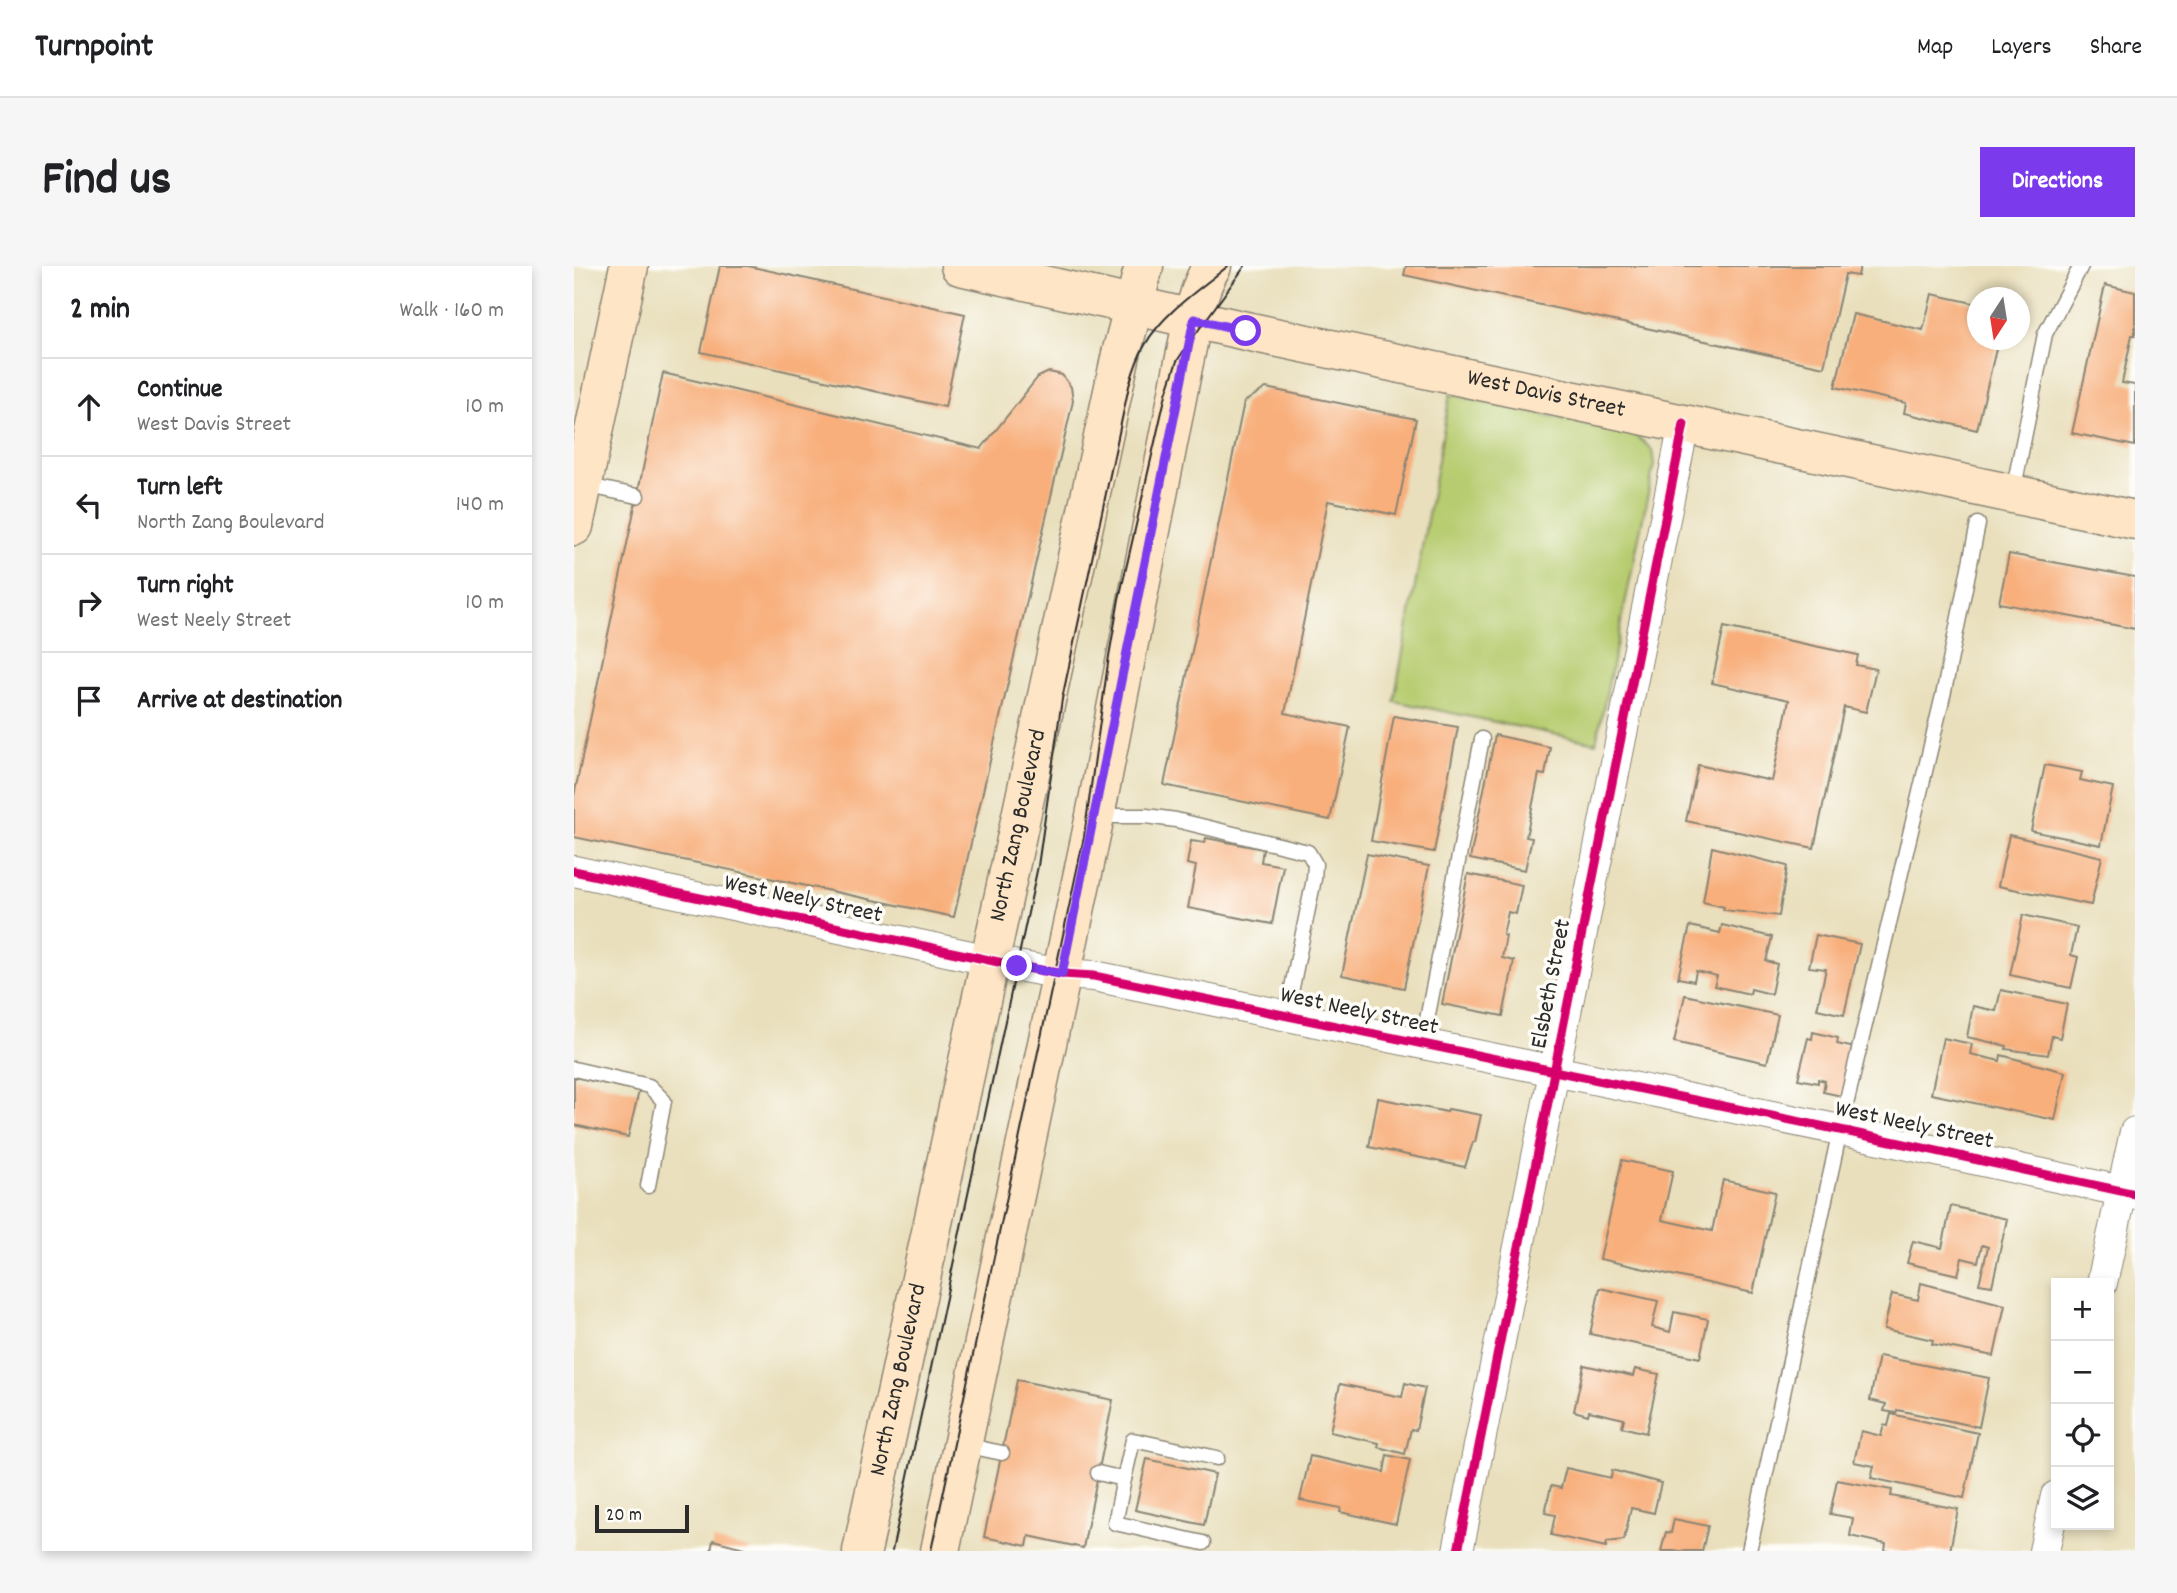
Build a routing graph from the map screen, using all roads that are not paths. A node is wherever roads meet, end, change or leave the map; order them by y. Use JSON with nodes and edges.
{"nodes":[{"id":1,"x":629,"y":266,"type":"edge"},
{"id":2,"x":960,"y":266,"type":"edge"},
{"id":3,"x":1144,"y":266,"type":"edge"},
{"id":4,"x":1212,"y":266,"type":"edge"},
{"id":5,"x":2081,"y":266,"type":"edge"},
{"id":6,"x":1134,"y":305,"type":"junction"},
{"id":7,"x":1194,"y":319,"type":"junction"},
{"id":8,"x":1684,"y":424,"type":"junction"},
{"id":9,"x":583,"y":485,"type":"junction"},
{"id":10,"x":2012,"y":494,"type":"junction"},
{"id":11,"x":637,"y":496,"type":"dead end"},
{"id":12,"x":2135,"y":520,"type":"edge"},
{"id":13,"x":1978,"y":524,"type":"dead end"},
{"id":14,"x":574,"y":526,"type":"edge"},
{"id":15,"x":1482,"y":739,"type":"dead end"},
{"id":16,"x":1095,"y":816,"type":"junction"},
{"id":17,"x":574,"y":872,"type":"edge"},
{"id":18,"x":991,"y":960,"type":"junction"},
{"id":19,"x":1062,"y":974,"type":"junction"},
{"id":20,"x":1286,"y":1017,"type":"junction"},
{"id":21,"x":1422,"y":1045,"type":"junction"},
{"id":22,"x":574,"y":1069,"type":"edge"},
{"id":23,"x":1554,"y":1071,"type":"junction"},
{"id":24,"x":1840,"y":1130,"type":"junction"},
{"id":25,"x":2135,"y":1132,"type":"edge"},
{"id":26,"x":648,"y":1186,"type":"dead end"},
{"id":27,"x":2129,"y":1193,"type":"edge"},
{"id":28,"x":2104,"y":1278,"type":"edge"},
{"id":29,"x":963,"y":1444,"type":"junction"},
{"id":30,"x":1002,"y":1453,"type":"dead end"},
{"id":31,"x":1217,"y":1458,"type":"dead end"},
{"id":32,"x":1098,"y":1473,"type":"dead end"},
{"id":33,"x":1124,"y":1479,"type":"junction"},
{"id":34,"x":2051,"y":1519,"type":"edge"},
{"id":35,"x":1203,"y":1543,"type":"dead end"},
{"id":36,"x":862,"y":1551,"type":"edge"},
{"id":37,"x":940,"y":1551,"type":"edge"},
{"id":38,"x":1458,"y":1551,"type":"edge"},
{"id":39,"x":1749,"y":1551,"type":"edge"},
{"id":40,"x":2044,"y":1551,"type":"edge"}],
"edges":[{"from":1,"to":9,"type":"main road"},
{"from":2,"to":6,"type":"main road","name":"West Davis Street"},
{"from":3,"to":6,"type":"main road","name":"North Zang Boulevard"},
{"from":4,"to":7,"type":"main road"},
{"from":5,"to":10,"type":"lane"},
{"from":6,"to":7,"type":"main road","name":"West Davis Street"},
{"from":6,"to":18,"type":"main road","name":"North Zang Boulevard"},
{"from":7,"to":8,"type":"main road","name":"West Davis Street"},
{"from":7,"to":16,"type":"main road"},
{"from":8,"to":10,"type":"main road","name":"West Davis Street"},
{"from":8,"to":23,"type":"street","name":"Elsbeth Street"},
{"from":9,"to":11,"type":"lane"},
{"from":9,"to":14,"type":"main road"},
{"from":10,"to":12,"type":"main road","name":"West Davis Street"},
{"from":13,"to":24,"type":"lane"},
{"from":15,"to":21,"type":"lane"},
{"from":16,"to":19,"type":"main road"},
{"from":16,"to":20,"type":"lane"},
{"from":17,"to":18,"type":"street","name":"West Neely Street"},
{"from":18,"to":19,"type":"street","name":"West Neely Street"},
{"from":18,"to":36,"type":"main road","name":"North Zang Boulevard"},
{"from":19,"to":20,"type":"street","name":"West Neely Street"},
{"from":19,"to":29,"type":"main road"},
{"from":20,"to":21,"type":"street","name":"West Neely Street"},
{"from":21,"to":23,"type":"street","name":"West Neely Street"},
{"from":22,"to":26,"type":"lane"},
{"from":23,"to":24,"type":"street","name":"West Neely Street"},
{"from":23,"to":38,"type":"street","name":"Elsbeth Street"},
{"from":24,"to":27,"type":"street","name":"West Neely Street"},
{"from":24,"to":39,"type":"lane"},
{"from":25,"to":27,"type":"street"},
{"from":27,"to":28,"type":"street"},
{"from":29,"to":30,"type":"lane"},
{"from":29,"to":37,"type":"main road"},
{"from":31,"to":33,"type":"lane"},
{"from":32,"to":33,"type":"lane"},
{"from":33,"to":35,"type":"lane"},
{"from":34,"to":40,"type":"street"}]}
